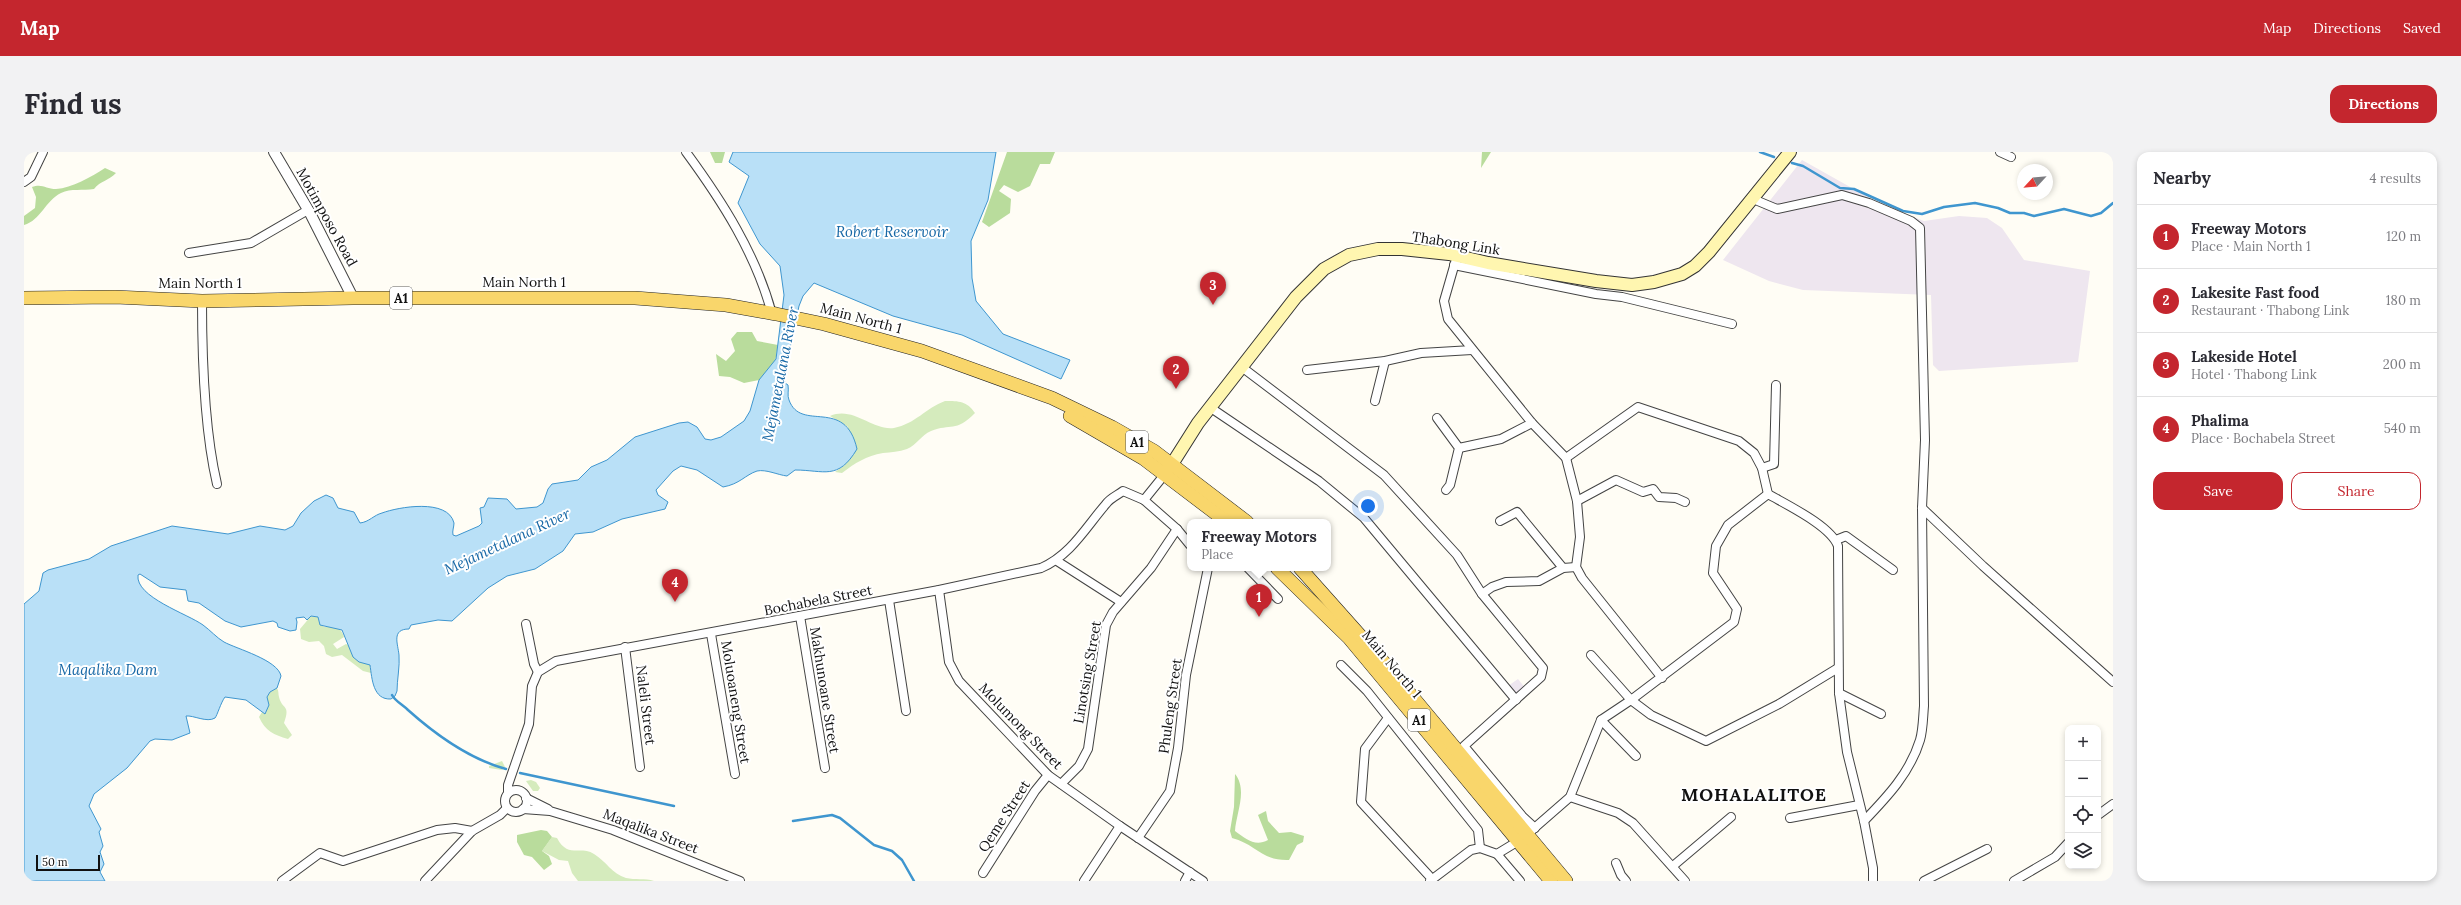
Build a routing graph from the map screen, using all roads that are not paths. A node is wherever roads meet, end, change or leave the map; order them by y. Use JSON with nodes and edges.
{"nodes":[{"id":1,"x":43,"y":152,"type":"edge"},
{"id":2,"x":274,"y":152,"type":"edge"},
{"id":3,"x":686,"y":152,"type":"edge"},
{"id":4,"x":1790,"y":152,"type":"edge"},
{"id":5,"x":2000,"y":152,"type":"edge"},
{"id":6,"x":2011,"y":157,"type":"dead end"},
{"id":7,"x":24,"y":182,"type":"edge"},
{"id":8,"x":1753,"y":199,"type":"junction"},
{"id":9,"x":308,"y":210,"type":"junction"},
{"id":10,"x":189,"y":253,"type":"dead end"},
{"id":11,"x":1455,"y":260,"type":"junction"},
{"id":12,"x":24,"y":298,"type":"edge"},
{"id":13,"x":353,"y":298,"type":"junction"},
{"id":14,"x":202,"y":300,"type":"junction"},
{"id":15,"x":774,"y":314,"type":"junction"},
{"id":16,"x":1732,"y":324,"type":"dead end"},
{"id":17,"x":1472,"y":350,"type":"junction"},
{"id":18,"x":1385,"y":361,"type":"junction"},
{"id":19,"x":1242,"y":368,"type":"junction"},
{"id":20,"x":1307,"y":370,"type":"dead end"},
{"id":21,"x":1776,"y":385,"type":"dead end"},
{"id":22,"x":1375,"y":401,"type":"dead end"},
{"id":23,"x":1211,"y":408,"type":"junction"},
{"id":24,"x":1437,"y":418,"type":"dead end"},
{"id":25,"x":1532,"y":423,"type":"junction"},
{"id":26,"x":1459,"y":448,"type":"junction"},
{"id":27,"x":1566,"y":458,"type":"junction"},
{"id":28,"x":1762,"y":468,"type":"junction"},
{"id":29,"x":1168,"y":470,"type":"junction"},
{"id":30,"x":217,"y":484,"type":"dead end"},
{"id":31,"x":1446,"y":490,"type":"dead end"},
{"id":32,"x":1768,"y":494,"type":"junction"},
{"id":33,"x":1144,"y":500,"type":"junction"},
{"id":34,"x":1577,"y":501,"type":"junction"},
{"id":35,"x":1685,"y":502,"type":"dead end"},
{"id":36,"x":1922,"y":508,"type":"junction"},
{"id":37,"x":1224,"y":519,"type":"edge"},
{"id":38,"x":1242,"y":519,"type":"edge"},
{"id":39,"x":1500,"y":521,"type":"dead end"},
{"id":40,"x":1177,"y":529,"type":"junction"},
{"id":41,"x":1187,"y":534,"type":"edge"},
{"id":42,"x":1836,"y":540,"type":"junction"},
{"id":43,"x":1187,"y":541,"type":"edge"},
{"id":44,"x":1057,"y":561,"type":"junction"},
{"id":45,"x":1576,"y":567,"type":"junction"},
{"id":46,"x":1563,"y":568,"type":"junction"},
{"id":47,"x":1893,"y":570,"type":"dead end"},
{"id":48,"x":1207,"y":571,"type":"edge"},
{"id":49,"x":1251,"y":571,"type":"edge"},
{"id":50,"x":1280,"y":571,"type":"edge"},
{"id":51,"x":1303,"y":571,"type":"edge"},
{"id":52,"x":939,"y":590,"type":"junction"},
{"id":53,"x":1482,"y":594,"type":"junction"},
{"id":54,"x":1278,"y":598,"type":"dead end"},
{"id":55,"x":889,"y":600,"type":"junction"},
{"id":56,"x":1121,"y":602,"type":"junction"},
{"id":57,"x":800,"y":616,"type":"junction"},
{"id":58,"x":526,"y":624,"type":"dead end"},
{"id":59,"x":711,"y":634,"type":"junction"},
{"id":60,"x":625,"y":647,"type":"junction"},
{"id":61,"x":1591,"y":655,"type":"dead end"},
{"id":62,"x":1341,"y":665,"type":"dead end"},
{"id":63,"x":1838,"y":668,"type":"junction"},
{"id":64,"x":538,"y":672,"type":"junction"},
{"id":65,"x":1662,"y":678,"type":"junction"},
{"id":66,"x":2113,"y":682,"type":"edge"},
{"id":67,"x":1839,"y":693,"type":"junction"},
{"id":68,"x":1516,"y":700,"type":"junction"},
{"id":69,"x":1630,"y":700,"type":"junction"},
{"id":70,"x":906,"y":711,"type":"dead end"},
{"id":71,"x":1881,"y":714,"type":"dead end"},
{"id":72,"x":1388,"y":718,"type":"junction"},
{"id":73,"x":1601,"y":720,"type":"junction"},
{"id":74,"x":1636,"y":756,"type":"dead end"},
{"id":75,"x":640,"y":766,"type":"dead end"},
{"id":76,"x":825,"y":768,"type":"dead end"},
{"id":77,"x":513,"y":773,"type":"junction"},
{"id":78,"x":735,"y":774,"type":"dead end"},
{"id":79,"x":1048,"y":775,"type":"junction"},
{"id":80,"x":1061,"y":784,"type":"junction"},
{"id":81,"x":520,"y":790,"type":"junction"},
{"id":82,"x":508,"y":793,"type":"junction"},
{"id":83,"x":1570,"y":797,"type":"junction"},
{"id":84,"x":526,"y":798,"type":"junction"},
{"id":85,"x":2113,"y":804,"type":"edge"},
{"id":86,"x":1859,"y":805,"type":"junction"},
{"id":87,"x":507,"y":808,"type":"junction"},
{"id":88,"x":523,"y":809,"type":"junction"},
{"id":89,"x":550,"y":811,"type":"junction"},
{"id":90,"x":2101,"y":813,"type":"edge"},
{"id":91,"x":1731,"y":817,"type":"dead end"},
{"id":92,"x":1790,"y":818,"type":"dead end"},
{"id":93,"x":1864,"y":821,"type":"junction"},
{"id":94,"x":1120,"y":826,"type":"junction"},
{"id":95,"x":472,"y":830,"type":"junction"},
{"id":96,"x":1527,"y":834,"type":"junction"},
{"id":97,"x":1138,"y":838,"type":"junction"},
{"id":98,"x":2065,"y":846,"type":"edge"},
{"id":99,"x":1480,"y":848,"type":"junction"},
{"id":100,"x":1987,"y":849,"type":"dead end"},
{"id":101,"x":1497,"y":854,"type":"junction"},
{"id":102,"x":1616,"y":863,"type":"dead end"},
{"id":103,"x":1673,"y":866,"type":"junction"},
{"id":104,"x":1190,"y":872,"type":"junction"},
{"id":105,"x":983,"y":873,"type":"dead end"},
{"id":106,"x":1431,"y":880,"type":"edge"},
{"id":107,"x":282,"y":881,"type":"edge"},
{"id":108,"x":425,"y":881,"type":"edge"},
{"id":109,"x":740,"y":881,"type":"edge"},
{"id":110,"x":1084,"y":881,"type":"edge"},
{"id":111,"x":1185,"y":881,"type":"edge"},
{"id":112,"x":1203,"y":881,"type":"edge"},
{"id":113,"x":1520,"y":881,"type":"edge"},
{"id":114,"x":1551,"y":881,"type":"edge"},
{"id":115,"x":1566,"y":881,"type":"edge"},
{"id":116,"x":1626,"y":881,"type":"edge"},
{"id":117,"x":1685,"y":881,"type":"edge"},
{"id":118,"x":1873,"y":881,"type":"edge"},
{"id":119,"x":1924,"y":881,"type":"edge"},
{"id":120,"x":2014,"y":881,"type":"edge"}],
"edges":[{"from":1,"to":7,"type":"street"},
{"from":2,"to":9,"type":"street","name":"Motimposo Road"},
{"from":3,"to":15,"type":"street"},
{"from":4,"to":8,"type":"main road","name":"Thabong Link"},
{"from":5,"to":6,"type":"street"},
{"from":8,"to":11,"type":"main road","name":"Thabong Link"},
{"from":8,"to":36,"type":"street"},
{"from":9,"to":10,"type":"street"},
{"from":9,"to":13,"type":"street","name":"Motimposo Road"},
{"from":11,"to":16,"type":"street"},
{"from":11,"to":17,"type":"street"},
{"from":11,"to":19,"type":"main road","name":"Thabong Link"},
{"from":12,"to":14,"type":"main road","name":"Main North 1","number":"A1"},
{"from":13,"to":14,"type":"main road","name":"Main North 1","number":"A1"},
{"from":13,"to":15,"type":"main road","name":"Main North 1","number":"A1"},
{"from":14,"to":30,"type":"street"},
{"from":15,"to":29,"type":"main road","name":"Main North 1","number":"A1"},
{"from":17,"to":18,"type":"street"},
{"from":17,"to":25,"type":"street"},
{"from":18,"to":20,"type":"street"},
{"from":18,"to":22,"type":"street"},
{"from":19,"to":23,"type":"main road","name":"Thabong Link"},
{"from":19,"to":53,"type":"street"},
{"from":21,"to":28,"type":"street"},
{"from":23,"to":29,"type":"main road","name":"Thabong Link"},
{"from":23,"to":68,"type":"street"},
{"from":24,"to":26,"type":"street"},
{"from":25,"to":26,"type":"street"},
{"from":25,"to":27,"type":"street"},
{"from":26,"to":31,"type":"street"},
{"from":27,"to":28,"type":"street"},
{"from":27,"to":34,"type":"street"},
{"from":28,"to":32,"type":"street"},
{"from":29,"to":33,"type":"street"},
{"from":29,"to":37,"type":"main road","name":"Main North 1","number":"A1"},
{"from":29,"to":38,"type":"main road","name":"Main North 1","number":"A1"},
{"from":32,"to":42,"type":"street"},
{"from":32,"to":65,"type":"street"},
{"from":33,"to":40,"type":"street"},
{"from":33,"to":44,"type":"street","name":"Bochabela Street"},
{"from":34,"to":35,"type":"street"},
{"from":34,"to":45,"type":"street"},
{"from":36,"to":66,"type":"street"},
{"from":36,"to":93,"type":"street"},
{"from":39,"to":46,"type":"street"},
{"from":40,"to":41,"type":"street"},
{"from":40,"to":43,"type":"street"},
{"from":40,"to":56,"type":"street","name":"Linotsing Street"},
{"from":42,"to":47,"type":"street"},
{"from":42,"to":63,"type":"street"},
{"from":44,"to":52,"type":"street","name":"Bochabela Street"},
{"from":44,"to":56,"type":"street"},
{"from":45,"to":46,"type":"street"},
{"from":45,"to":65,"type":"street"},
{"from":46,"to":53,"type":"street"},
{"from":48,"to":97,"type":"street","name":"Phuleng Street"},
{"from":49,"to":54,"type":"street"},
{"from":50,"to":96,"type":"main road","name":"Main North 1","number":"A1"},
{"from":51,"to":96,"type":"main road","name":"Main North 1","number":"A1"},
{"from":52,"to":55,"type":"street","name":"Bochabela Street"},
{"from":52,"to":79,"type":"street","name":"Molumong Street"},
{"from":53,"to":68,"type":"street"},
{"from":55,"to":57,"type":"street","name":"Bochabela Street"},
{"from":55,"to":70,"type":"street"},
{"from":56,"to":80,"type":"street","name":"Linotsing Street"},
{"from":57,"to":59,"type":"street","name":"Bochabela Street"},
{"from":57,"to":76,"type":"street","name":"Makhunoane Street"},
{"from":58,"to":64,"type":"street"},
{"from":59,"to":60,"type":"street","name":"Bochabela Street"},
{"from":59,"to":78,"type":"street","name":"Moluoaneng Street"},
{"from":60,"to":64,"type":"street","name":"Bochabela Street"},
{"from":60,"to":75,"type":"street","name":"Naleli Street"},
{"from":61,"to":69,"type":"street"},
{"from":62,"to":72,"type":"street"},
{"from":63,"to":67,"type":"street"},
{"from":63,"to":69,"type":"street"},
{"from":64,"to":77,"type":"street"},
{"from":65,"to":69,"type":"street"},
{"from":67,"to":71,"type":"street"},
{"from":67,"to":86,"type":"street"},
{"from":68,"to":96,"type":"street"},
{"from":69,"to":73,"type":"street"},
{"from":72,"to":99,"type":"street"},
{"from":72,"to":106,"type":"street"},
{"from":73,"to":74,"type":"street"},
{"from":73,"to":83,"type":"street"},
{"from":77,"to":81,"type":"street"},
{"from":77,"to":82,"type":"street"},
{"from":79,"to":80,"type":"street","name":"Molumong Street"},
{"from":79,"to":105,"type":"street","name":"Qeme Street"},
{"from":80,"to":94,"type":"street","name":"Molumong Street"},
{"from":81,"to":82,"type":"street"},
{"from":81,"to":84,"type":"street"},
{"from":82,"to":87,"type":"street"},
{"from":83,"to":96,"type":"street"},
{"from":83,"to":103,"type":"street"},
{"from":84,"to":88,"type":"street"},
{"from":84,"to":89,"type":"street","name":"Maqalika Street"},
{"from":85,"to":90,"type":"street"},
{"from":86,"to":92,"type":"street"},
{"from":86,"to":93,"type":"street"},
{"from":87,"to":88,"type":"street"},
{"from":87,"to":95,"type":"street"},
{"from":88,"to":89,"type":"street","name":"Maqalika Street"},
{"from":89,"to":109,"type":"street","name":"Maqalika Street"},
{"from":91,"to":103,"type":"street"},
{"from":93,"to":118,"type":"street"},
{"from":94,"to":97,"type":"street","name":"Molumong Street"},
{"from":94,"to":110,"type":"street"},
{"from":95,"to":107,"type":"street"},
{"from":95,"to":108,"type":"street"},
{"from":96,"to":101,"type":"street"},
{"from":96,"to":114,"type":"main road","name":"Main North 1","number":"A1"},
{"from":96,"to":115,"type":"main road","name":"Main North 1","number":"A1"},
{"from":97,"to":104,"type":"street","name":"Molumong Street"},
{"from":98,"to":120,"type":"street"},
{"from":99,"to":101,"type":"street"},
{"from":99,"to":106,"type":"street"},
{"from":100,"to":119,"type":"street"},
{"from":101,"to":113,"type":"street"},
{"from":102,"to":116,"type":"street"},
{"from":103,"to":117,"type":"street"},
{"from":104,"to":111,"type":"street"},
{"from":104,"to":112,"type":"street","name":"Molumong Street"}]}
